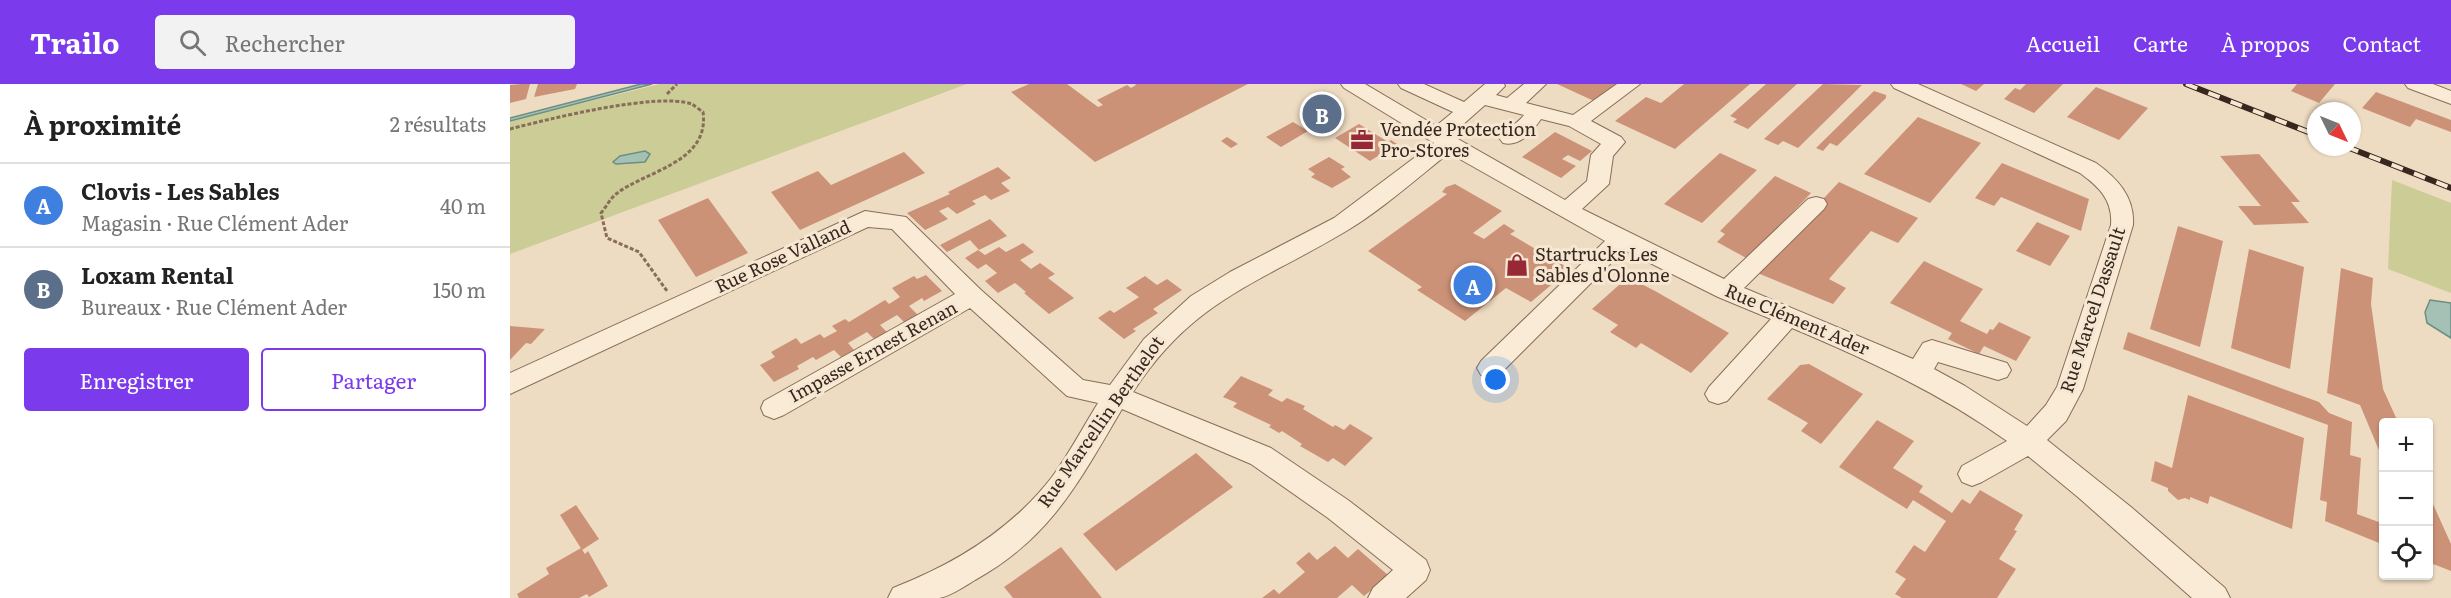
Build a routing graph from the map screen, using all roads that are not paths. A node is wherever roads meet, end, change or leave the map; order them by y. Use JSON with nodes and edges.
{"nodes":[{"id":1,"x":1351,"y":84,"type":"edge"},
{"id":2,"x":1408,"y":84,"type":"edge"},
{"id":3,"x":1536,"y":84,"type":"edge"},
{"id":4,"x":1630,"y":84,"type":"edge"},
{"id":5,"x":1901,"y":84,"type":"edge"},
{"id":6,"x":2415,"y":84,"type":"edge"},
{"id":7,"x":1482,"y":98,"type":"edge"},
{"id":8,"x":2451,"y":98,"type":"edge"},
{"id":9,"x":1511,"y":105,"type":"junction"},
{"id":10,"x":1537,"y":111,"type":"junction"},
{"id":11,"x":1576,"y":122,"type":"junction"},
{"id":12,"x":1510,"y":138,"type":"dead end"},
{"id":13,"x":1442,"y":140,"type":"junction"},
{"id":14,"x":1816,"y":204,"type":"dead end"},
{"id":15,"x":1567,"y":210,"type":"junction"},
{"id":16,"x":1621,"y":239,"type":"junction"},
{"id":17,"x":1727,"y":291,"type":"junction"},
{"id":18,"x":972,"y":296,"type":"junction"},
{"id":19,"x":1787,"y":318,"type":"junction"},
{"id":20,"x":1490,"y":368,"type":"dead end"},
{"id":21,"x":1998,"y":370,"type":"dead end"},
{"id":22,"x":1918,"y":372,"type":"junction"},
{"id":23,"x":510,"y":384,"type":"edge"},
{"id":24,"x":1719,"y":394,"type":"dead end"},
{"id":25,"x":1116,"y":396,"type":"junction"},
{"id":26,"x":774,"y":408,"type":"dead end"},
{"id":27,"x":2029,"y":442,"type":"junction"},
{"id":28,"x":1971,"y":474,"type":"dead end"},
{"id":29,"x":904,"y":598,"type":"edge"},
{"id":30,"x":1384,"y":598,"type":"edge"},
{"id":31,"x":2214,"y":598,"type":"edge"}],
"edges":[{"from":1,"to":13,"type":"street","name":"Rue Clément Ader"},
{"from":2,"to":7,"type":"street"},
{"from":3,"to":9,"type":"street"},
{"from":4,"to":11,"type":"street"},
{"from":5,"to":27,"type":"street","name":"Rue Marcel Dassault"},
{"from":6,"to":8,"type":"street"},
{"from":7,"to":9,"type":"street"},
{"from":7,"to":13,"type":"street","name":"Rue Marcellin Berthelot"},
{"from":9,"to":10,"type":"street"},
{"from":10,"to":11,"type":"street"},
{"from":10,"to":12,"type":"street"},
{"from":11,"to":15,"type":"street"},
{"from":13,"to":15,"type":"street","name":"Rue Clément Ader"},
{"from":13,"to":25,"type":"street","name":"Rue Marcellin Berthelot"},
{"from":14,"to":17,"type":"street"},
{"from":15,"to":16,"type":"street","name":"Rue Clément Ader"},
{"from":16,"to":17,"type":"street","name":"Rue Clément Ader"},
{"from":16,"to":20,"type":"street"},
{"from":17,"to":19,"type":"street","name":"Rue Clément Ader"},
{"from":18,"to":23,"type":"street","name":"Rue Rose Valland"},
{"from":18,"to":25,"type":"street","name":"Rue Rose Valland"},
{"from":18,"to":26,"type":"street","name":"Impasse Ernest Renan"},
{"from":19,"to":22,"type":"street","name":"Rue Clément Ader"},
{"from":19,"to":24,"type":"street"},
{"from":21,"to":22,"type":"street"},
{"from":22,"to":27,"type":"street","name":"Rue Clément Ader"},
{"from":25,"to":29,"type":"street","name":"Rue Marcellin Berthelot"},
{"from":25,"to":30,"type":"street","name":"Rue Rose Valland"},
{"from":27,"to":28,"type":"street","name":"Rue Marcel Dassault"},
{"from":27,"to":31,"type":"street","name":"Rue Clément Ader"}]}
